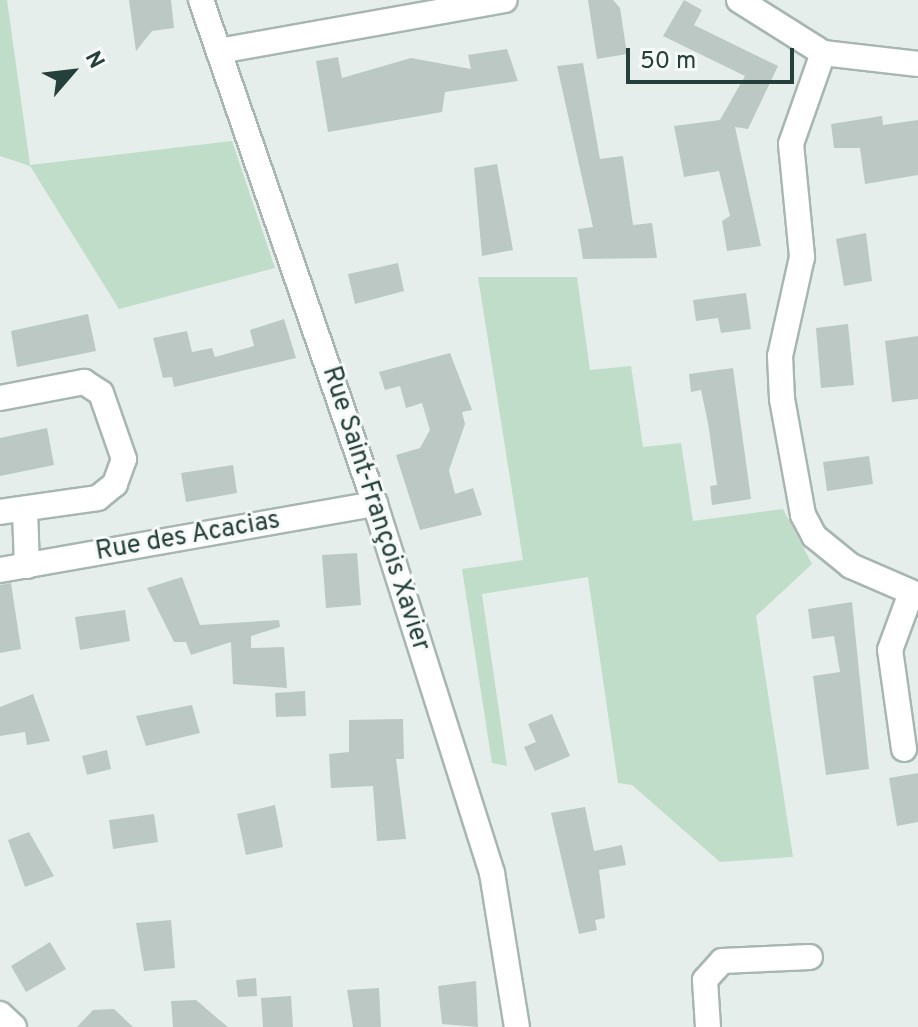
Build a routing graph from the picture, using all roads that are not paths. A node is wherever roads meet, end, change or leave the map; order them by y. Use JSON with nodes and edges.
{"nodes":[{"id":1,"x":201,"y":0,"type":"edge"},
{"id":2,"x":504,"y":0,"type":"edge"},
{"id":3,"x":739,"y":0,"type":"edge"},
{"id":4,"x":219,"y":51,"type":"junction"},
{"id":5,"x":823,"y":53,"type":"junction"},
{"id":6,"x":918,"y":64,"type":"edge"},
{"id":7,"x":1,"y":394,"type":"edge"},
{"id":8,"x":375,"y":504,"type":"junction"},
{"id":9,"x":25,"y":510,"type":"junction"},
{"id":10,"x":0,"y":512,"type":"edge"},
{"id":11,"x":27,"y":566,"type":"junction"},
{"id":12,"x":0,"y":570,"type":"edge"},
{"id":13,"x":914,"y":594,"type":"edge"},
{"id":14,"x":904,"y":749,"type":"dead end"},
{"id":15,"x":810,"y":957,"type":"dead end"},
{"id":16,"x":0,"y":1014,"type":"edge"},
{"id":17,"x":14,"y":1027,"type":"edge"},
{"id":18,"x":517,"y":1027,"type":"edge"},
{"id":19,"x":708,"y":1027,"type":"edge"}],
"edges":[{"from":1,"to":4,"type":"street","name":"Rue Saint-François Xavier"},
{"from":2,"to":4,"type":"street"},
{"from":3,"to":5,"type":"street"},
{"from":4,"to":8,"type":"street","name":"Rue Saint-François Xavier"},
{"from":5,"to":6,"type":"street"},
{"from":5,"to":13,"type":"street"},
{"from":7,"to":9,"type":"street"},
{"from":8,"to":11,"type":"street","name":"Rue des Acacias"},
{"from":8,"to":18,"type":"street","name":"Rue Saint-François Xavier"},
{"from":9,"to":10,"type":"street"},
{"from":9,"to":11,"type":"street"},
{"from":11,"to":12,"type":"street","name":"Rue des Acacias"},
{"from":13,"to":14,"type":"street"},
{"from":15,"to":19,"type":"street"},
{"from":16,"to":17,"type":"street"}]}
